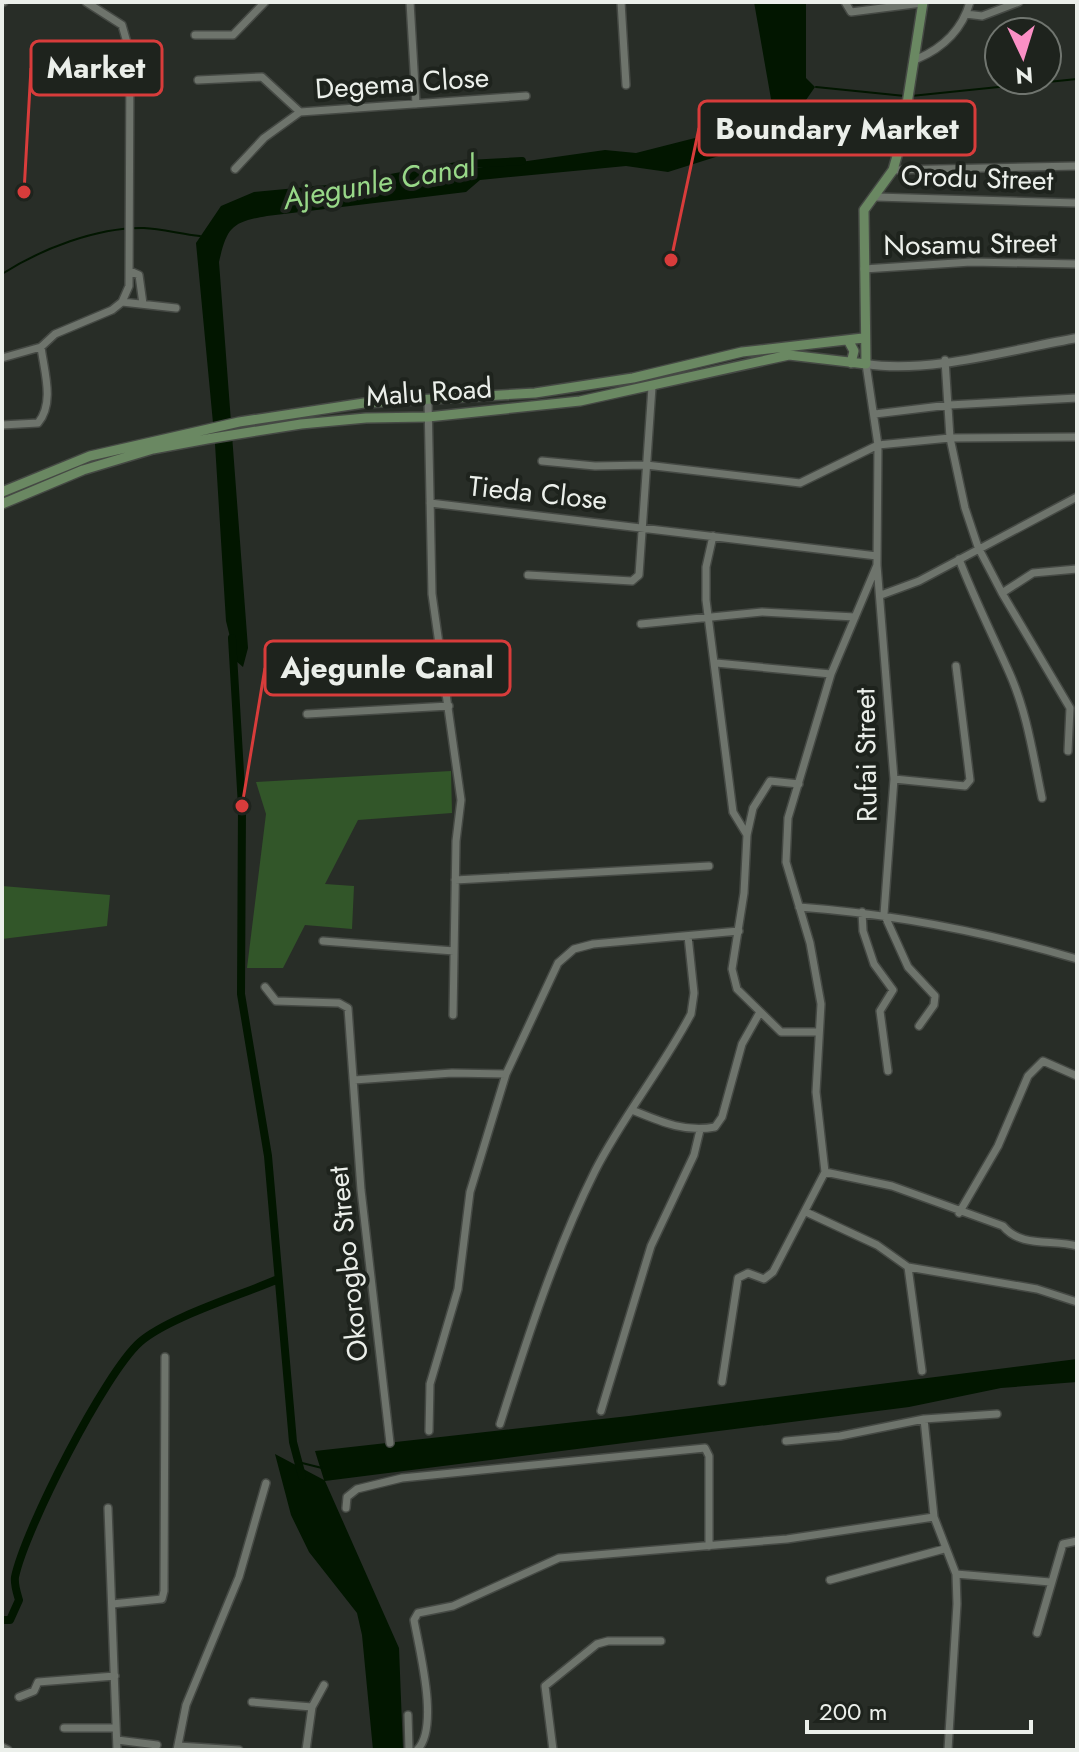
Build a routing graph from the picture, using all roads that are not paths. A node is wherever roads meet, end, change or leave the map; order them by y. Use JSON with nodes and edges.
{"nodes":[{"id":1,"x":86,"y":2,"type":"edge"},
{"id":2,"x":265,"y":2,"type":"edge"},
{"id":3,"x":410,"y":2,"type":"edge"},
{"id":4,"x":621,"y":2,"type":"edge"},
{"id":5,"x":845,"y":2,"type":"edge"},
{"id":6,"x":970,"y":2,"type":"edge"},
{"id":7,"x":1019,"y":2,"type":"edge"},
{"id":8,"x":922,"y":3,"type":"edge"},
{"id":9,"x":898,"y":4,"type":"edge"},
{"id":10,"x":966,"y":14,"type":"junction"},
{"id":11,"x":195,"y":35,"type":"dead end"},
{"id":12,"x":917,"y":59,"type":"junction"},
{"id":13,"x":198,"y":80,"type":"dead end"},
{"id":14,"x":626,"y":85,"type":"dead end"},
{"id":15,"x":526,"y":96,"type":"dead end"},
{"id":16,"x":416,"y":104,"type":"junction"},
{"id":17,"x":300,"y":112,"type":"junction"},
{"id":18,"x":1077,"y":166,"type":"edge"},
{"id":19,"x":235,"y":169,"type":"dead end"},
{"id":20,"x":893,"y":170,"type":"junction"},
{"id":21,"x":876,"y":197,"type":"junction"},
{"id":22,"x":1077,"y":203,"type":"edge"},
{"id":23,"x":1077,"y":264,"type":"edge"},
{"id":24,"x":864,"y":269,"type":"junction"},
{"id":25,"x":130,"y":271,"type":"junction"},
{"id":26,"x":122,"y":302,"type":"junction"},
{"id":27,"x":143,"y":304,"type":"junction"},
{"id":28,"x":176,"y":308,"type":"dead end"},
{"id":29,"x":863,"y":338,"type":"junction"},
{"id":30,"x":1077,"y":338,"type":"edge"},
{"id":31,"x":848,"y":340,"type":"junction"},
{"id":32,"x":41,"y":347,"type":"junction"},
{"id":33,"x":2,"y":358,"type":"edge"},
{"id":34,"x":945,"y":360,"type":"junction"},
{"id":35,"x":851,"y":363,"type":"junction"},
{"id":36,"x":870,"y":365,"type":"junction"},
{"id":37,"x":633,"y":378,"type":"junction"},
{"id":38,"x":652,"y":387,"type":"junction"},
{"id":39,"x":634,"y":391,"type":"junction"},
{"id":40,"x":1077,"y":398,"type":"edge"},
{"id":41,"x":428,"y":400,"type":"junction"},
{"id":42,"x":949,"y":405,"type":"junction"},
{"id":43,"x":875,"y":414,"type":"junction"},
{"id":44,"x":428,"y":417,"type":"junction"},
{"id":45,"x":2,"y":425,"type":"edge"},
{"id":46,"x":206,"y":434,"type":"junction"},
{"id":47,"x":1077,"y":437,"type":"edge"},
{"id":48,"x":950,"y":438,"type":"junction"},
{"id":49,"x":878,"y":445,"type":"junction"},
{"id":50,"x":542,"y":461,"type":"dead end"},
{"id":51,"x":646,"y":465,"type":"junction"},
{"id":52,"x":2,"y":492,"type":"edge"},
{"id":53,"x":1077,"y":497,"type":"edge"},
{"id":54,"x":430,"y":503,"type":"junction"},
{"id":55,"x":2,"y":504,"type":"edge"},
{"id":56,"x":641,"y":526,"type":"junction"},
{"id":57,"x":713,"y":536,"type":"junction"},
{"id":58,"x":978,"y":547,"type":"junction"},
{"id":59,"x":877,"y":556,"type":"junction"},
{"id":60,"x":959,"y":559,"type":"junction"},
{"id":61,"x":877,"y":565,"type":"junction"},
{"id":62,"x":1077,"y":569,"type":"edge"},
{"id":63,"x":528,"y":575,"type":"dead end"},
{"id":64,"x":1002,"y":593,"type":"junction"},
{"id":65,"x":881,"y":595,"type":"junction"},
{"id":66,"x":711,"y":617,"type":"junction"},
{"id":67,"x":855,"y":617,"type":"junction"},
{"id":68,"x":641,"y":624,"type":"dead end"},
{"id":69,"x":716,"y":663,"type":"junction"},
{"id":70,"x":956,"y":666,"type":"dead end"},
{"id":71,"x":831,"y":674,"type":"junction"},
{"id":72,"x":449,"y":706,"type":"junction"},
{"id":73,"x":307,"y":714,"type":"dead end"},
{"id":74,"x":1068,"y":751,"type":"dead end"},
{"id":75,"x":894,"y":779,"type":"junction"},
{"id":76,"x":799,"y":784,"type":"junction"},
{"id":77,"x":1042,"y":798,"type":"dead end"},
{"id":78,"x":747,"y":835,"type":"junction"},
{"id":79,"x":709,"y":866,"type":"dead end"},
{"id":80,"x":455,"y":880,"type":"junction"},
{"id":81,"x":799,"y":907,"type":"junction"},
{"id":82,"x":862,"y":912,"type":"junction"},
{"id":83,"x":884,"y":914,"type":"junction"},
{"id":84,"x":739,"y":931,"type":"junction"},
{"id":85,"x":688,"y":936,"type":"junction"},
{"id":86,"x":323,"y":941,"type":"dead end"},
{"id":87,"x":454,"y":951,"type":"junction"},
{"id":88,"x":1077,"y":959,"type":"edge"},
{"id":89,"x":265,"y":987,"type":"dead end"},
{"id":90,"x":760,"y":1012,"type":"junction"},
{"id":91,"x":453,"y":1015,"type":"dead end"},
{"id":92,"x":919,"y":1026,"type":"dead end"},
{"id":93,"x":819,"y":1032,"type":"junction"},
{"id":94,"x":888,"y":1071,"type":"dead end"},
{"id":95,"x":506,"y":1074,"type":"junction"},
{"id":96,"x":1077,"y":1076,"type":"edge"},
{"id":97,"x":354,"y":1080,"type":"junction"},
{"id":98,"x":632,"y":1110,"type":"junction"},
{"id":99,"x":700,"y":1130,"type":"junction"},
{"id":100,"x":825,"y":1172,"type":"junction"},
{"id":101,"x":806,"y":1212,"type":"junction"},
{"id":102,"x":959,"y":1213,"type":"junction"},
{"id":103,"x":1077,"y":1246,"type":"edge"},
{"id":104,"x":908,"y":1267,"type":"junction"},
{"id":105,"x":1077,"y":1302,"type":"edge"},
{"id":106,"x":165,"y":1357,"type":"dead end"},
{"id":107,"x":922,"y":1371,"type":"dead end"},
{"id":108,"x":722,"y":1382,"type":"dead end"},
{"id":109,"x":601,"y":1411,"type":"dead end"},
{"id":110,"x":997,"y":1414,"type":"dead end"},
{"id":111,"x":924,"y":1419,"type":"junction"},
{"id":112,"x":500,"y":1424,"type":"dead end"},
{"id":113,"x":429,"y":1431,"type":"dead end"},
{"id":114,"x":786,"y":1441,"type":"dead end"},
{"id":115,"x":390,"y":1443,"type":"dead end"},
{"id":116,"x":266,"y":1483,"type":"dead end"},
{"id":117,"x":108,"y":1508,"type":"dead end"},
{"id":118,"x":346,"y":1508,"type":"dead end"},
{"id":119,"x":934,"y":1517,"type":"junction"},
{"id":120,"x":1077,"y":1541,"type":"edge"},
{"id":121,"x":709,"y":1546,"type":"junction"},
{"id":122,"x":944,"y":1549,"type":"junction"},
{"id":123,"x":956,"y":1574,"type":"junction"},
{"id":124,"x":830,"y":1580,"type":"dead end"},
{"id":125,"x":1050,"y":1582,"type":"junction"},
{"id":126,"x":112,"y":1604,"type":"junction"},
{"id":127,"x":1037,"y":1633,"type":"dead end"},
{"id":128,"x":661,"y":1641,"type":"dead end"},
{"id":129,"x":115,"y":1676,"type":"junction"},
{"id":130,"x":324,"y":1685,"type":"dead end"},
{"id":131,"x":19,"y":1697,"type":"dead end"},
{"id":132,"x":252,"y":1702,"type":"dead end"},
{"id":133,"x":312,"y":1707,"type":"junction"},
{"id":134,"x":408,"y":1715,"type":"dead end"},
{"id":135,"x":64,"y":1728,"type":"dead end"},
{"id":136,"x":116,"y":1728,"type":"junction"},
{"id":137,"x":117,"y":1740,"type":"junction"},
{"id":138,"x":157,"y":1745,"type":"dead end"},
{"id":139,"x":2,"y":1747,"type":"edge"},
{"id":140,"x":178,"y":1748,"type":"edge"},
{"id":141,"x":8,"y":1750,"type":"edge"},
{"id":142,"x":117,"y":1750,"type":"edge"},
{"id":143,"x":239,"y":1750,"type":"edge"},
{"id":144,"x":306,"y":1750,"type":"edge"},
{"id":145,"x":409,"y":1750,"type":"edge"},
{"id":146,"x":417,"y":1750,"type":"edge"},
{"id":147,"x":553,"y":1750,"type":"edge"},
{"id":148,"x":948,"y":1750,"type":"edge"}],
"edges":[{"from":1,"to":25,"type":"street"},
{"from":2,"to":11,"type":"street"},
{"from":3,"to":16,"type":"street"},
{"from":4,"to":14,"type":"street"},
{"from":5,"to":9,"type":"street"},
{"from":6,"to":10,"type":"street"},
{"from":7,"to":10,"type":"street"},
{"from":8,"to":9,"type":"street"},
{"from":8,"to":12,"type":"main road"},
{"from":10,"to":12,"type":"street"},
{"from":12,"to":20,"type":"main road"},
{"from":13,"to":17,"type":"street","name":"Degema Close"},
{"from":15,"to":16,"type":"street","name":"Degema Close"},
{"from":16,"to":17,"type":"street","name":"Degema Close"},
{"from":17,"to":19,"type":"street"},
{"from":18,"to":20,"type":"street"},
{"from":20,"to":21,"type":"main road"},
{"from":21,"to":22,"type":"street","name":"Orodu Street"},
{"from":21,"to":24,"type":"main road"},
{"from":23,"to":24,"type":"street","name":"Nosamu Street"},
{"from":24,"to":29,"type":"main road"},
{"from":25,"to":26,"type":"street"},
{"from":25,"to":27,"type":"street"},
{"from":26,"to":27,"type":"street"},
{"from":26,"to":32,"type":"street"},
{"from":27,"to":28,"type":"street"},
{"from":29,"to":31,"type":"main road","name":"Malu Road"},
{"from":29,"to":36,"type":"main road"},
{"from":30,"to":34,"type":"street"},
{"from":31,"to":35,"type":"main road"},
{"from":31,"to":37,"type":"main road","name":"Malu Road"},
{"from":32,"to":33,"type":"street"},
{"from":32,"to":45,"type":"street"},
{"from":34,"to":36,"type":"street"},
{"from":34,"to":42,"type":"street"},
{"from":35,"to":36,"type":"main road","name":"Malu Road"},
{"from":35,"to":38,"type":"main road","name":"Malu Road"},
{"from":36,"to":43,"type":"street","name":"Rufai Street"},
{"from":37,"to":39,"type":"main road"},
{"from":37,"to":41,"type":"main road","name":"Malu Road"},
{"from":38,"to":39,"type":"main road","name":"Malu Road"},
{"from":38,"to":51,"type":"street"},
{"from":39,"to":44,"type":"main road","name":"Malu Road"},
{"from":40,"to":42,"type":"street"},
{"from":41,"to":44,"type":"street"},
{"from":41,"to":46,"type":"main road","name":"Malu Road"},
{"from":42,"to":43,"type":"street"},
{"from":42,"to":48,"type":"street"},
{"from":43,"to":49,"type":"street","name":"Rufai Street"},
{"from":44,"to":46,"type":"main road","name":"Malu Road"},
{"from":44,"to":54,"type":"street"},
{"from":46,"to":52,"type":"main road","name":"Malu Road"},
{"from":46,"to":55,"type":"main road","name":"Malu Road"},
{"from":47,"to":48,"type":"street"},
{"from":48,"to":49,"type":"street"},
{"from":48,"to":58,"type":"street"},
{"from":49,"to":51,"type":"street"},
{"from":49,"to":59,"type":"street","name":"Rufai Street"},
{"from":50,"to":51,"type":"street"},
{"from":51,"to":56,"type":"street"},
{"from":53,"to":58,"type":"street"},
{"from":54,"to":56,"type":"street","name":"Tieda Close"},
{"from":54,"to":72,"type":"street"},
{"from":56,"to":57,"type":"street","name":"Tieda Close"},
{"from":56,"to":63,"type":"street"},
{"from":57,"to":59,"type":"street","name":"Tieda Close"},
{"from":57,"to":66,"type":"street"},
{"from":58,"to":60,"type":"street"},
{"from":58,"to":64,"type":"street"},
{"from":59,"to":61,"type":"street","name":"Rufai Street"},
{"from":60,"to":65,"type":"street"},
{"from":60,"to":77,"type":"street"},
{"from":61,"to":65,"type":"street","name":"Rufai Street"},
{"from":61,"to":67,"type":"street"},
{"from":62,"to":64,"type":"street"},
{"from":64,"to":74,"type":"street"},
{"from":65,"to":75,"type":"street","name":"Rufai Street"},
{"from":66,"to":67,"type":"street"},
{"from":66,"to":68,"type":"street"},
{"from":66,"to":69,"type":"street"},
{"from":67,"to":71,"type":"street"},
{"from":69,"to":71,"type":"street"},
{"from":69,"to":78,"type":"street"},
{"from":70,"to":75,"type":"street"},
{"from":71,"to":76,"type":"street"},
{"from":72,"to":73,"type":"street"},
{"from":72,"to":80,"type":"street"},
{"from":75,"to":83,"type":"street","name":"Rufai Street"},
{"from":76,"to":78,"type":"street"},
{"from":76,"to":81,"type":"street"},
{"from":78,"to":84,"type":"street"},
{"from":79,"to":80,"type":"street"},
{"from":80,"to":87,"type":"street"},
{"from":81,"to":82,"type":"street"},
{"from":81,"to":93,"type":"street"},
{"from":82,"to":83,"type":"street"},
{"from":82,"to":94,"type":"street"},
{"from":83,"to":88,"type":"street"},
{"from":83,"to":92,"type":"street"},
{"from":84,"to":85,"type":"street"},
{"from":84,"to":90,"type":"street"},
{"from":85,"to":95,"type":"street"},
{"from":85,"to":98,"type":"street"},
{"from":86,"to":87,"type":"street"},
{"from":87,"to":91,"type":"street"},
{"from":89,"to":97,"type":"street","name":"Okorogbo Street"},
{"from":90,"to":93,"type":"street"},
{"from":90,"to":99,"type":"street"},
{"from":93,"to":100,"type":"street"},
{"from":95,"to":97,"type":"street"},
{"from":95,"to":113,"type":"street"},
{"from":96,"to":102,"type":"street"},
{"from":97,"to":115,"type":"street","name":"Okorogbo Street"},
{"from":98,"to":99,"type":"street"},
{"from":98,"to":112,"type":"street"},
{"from":99,"to":109,"type":"street"},
{"from":100,"to":101,"type":"street"},
{"from":100,"to":102,"type":"street"},
{"from":101,"to":104,"type":"street"},
{"from":101,"to":108,"type":"street"},
{"from":102,"to":103,"type":"street"},
{"from":104,"to":105,"type":"street"},
{"from":104,"to":107,"type":"street"},
{"from":106,"to":126,"type":"street"},
{"from":110,"to":111,"type":"street"},
{"from":111,"to":114,"type":"street"},
{"from":111,"to":119,"type":"street"},
{"from":116,"to":140,"type":"street"},
{"from":117,"to":126,"type":"street"},
{"from":118,"to":121,"type":"street"},
{"from":119,"to":121,"type":"street"},
{"from":119,"to":122,"type":"street"},
{"from":120,"to":125,"type":"street"},
{"from":121,"to":146,"type":"street"},
{"from":122,"to":123,"type":"street"},
{"from":122,"to":124,"type":"street"},
{"from":123,"to":125,"type":"street"},
{"from":123,"to":148,"type":"street"},
{"from":125,"to":127,"type":"street"},
{"from":126,"to":129,"type":"street"},
{"from":128,"to":147,"type":"street"},
{"from":129,"to":131,"type":"street"},
{"from":129,"to":136,"type":"street"},
{"from":130,"to":133,"type":"street"},
{"from":132,"to":133,"type":"street"},
{"from":133,"to":144,"type":"street"},
{"from":134,"to":145,"type":"street"},
{"from":135,"to":136,"type":"street"},
{"from":136,"to":137,"type":"street"},
{"from":137,"to":138,"type":"street"},
{"from":137,"to":142,"type":"street"},
{"from":139,"to":141,"type":"street"},
{"from":140,"to":143,"type":"street"}]}
